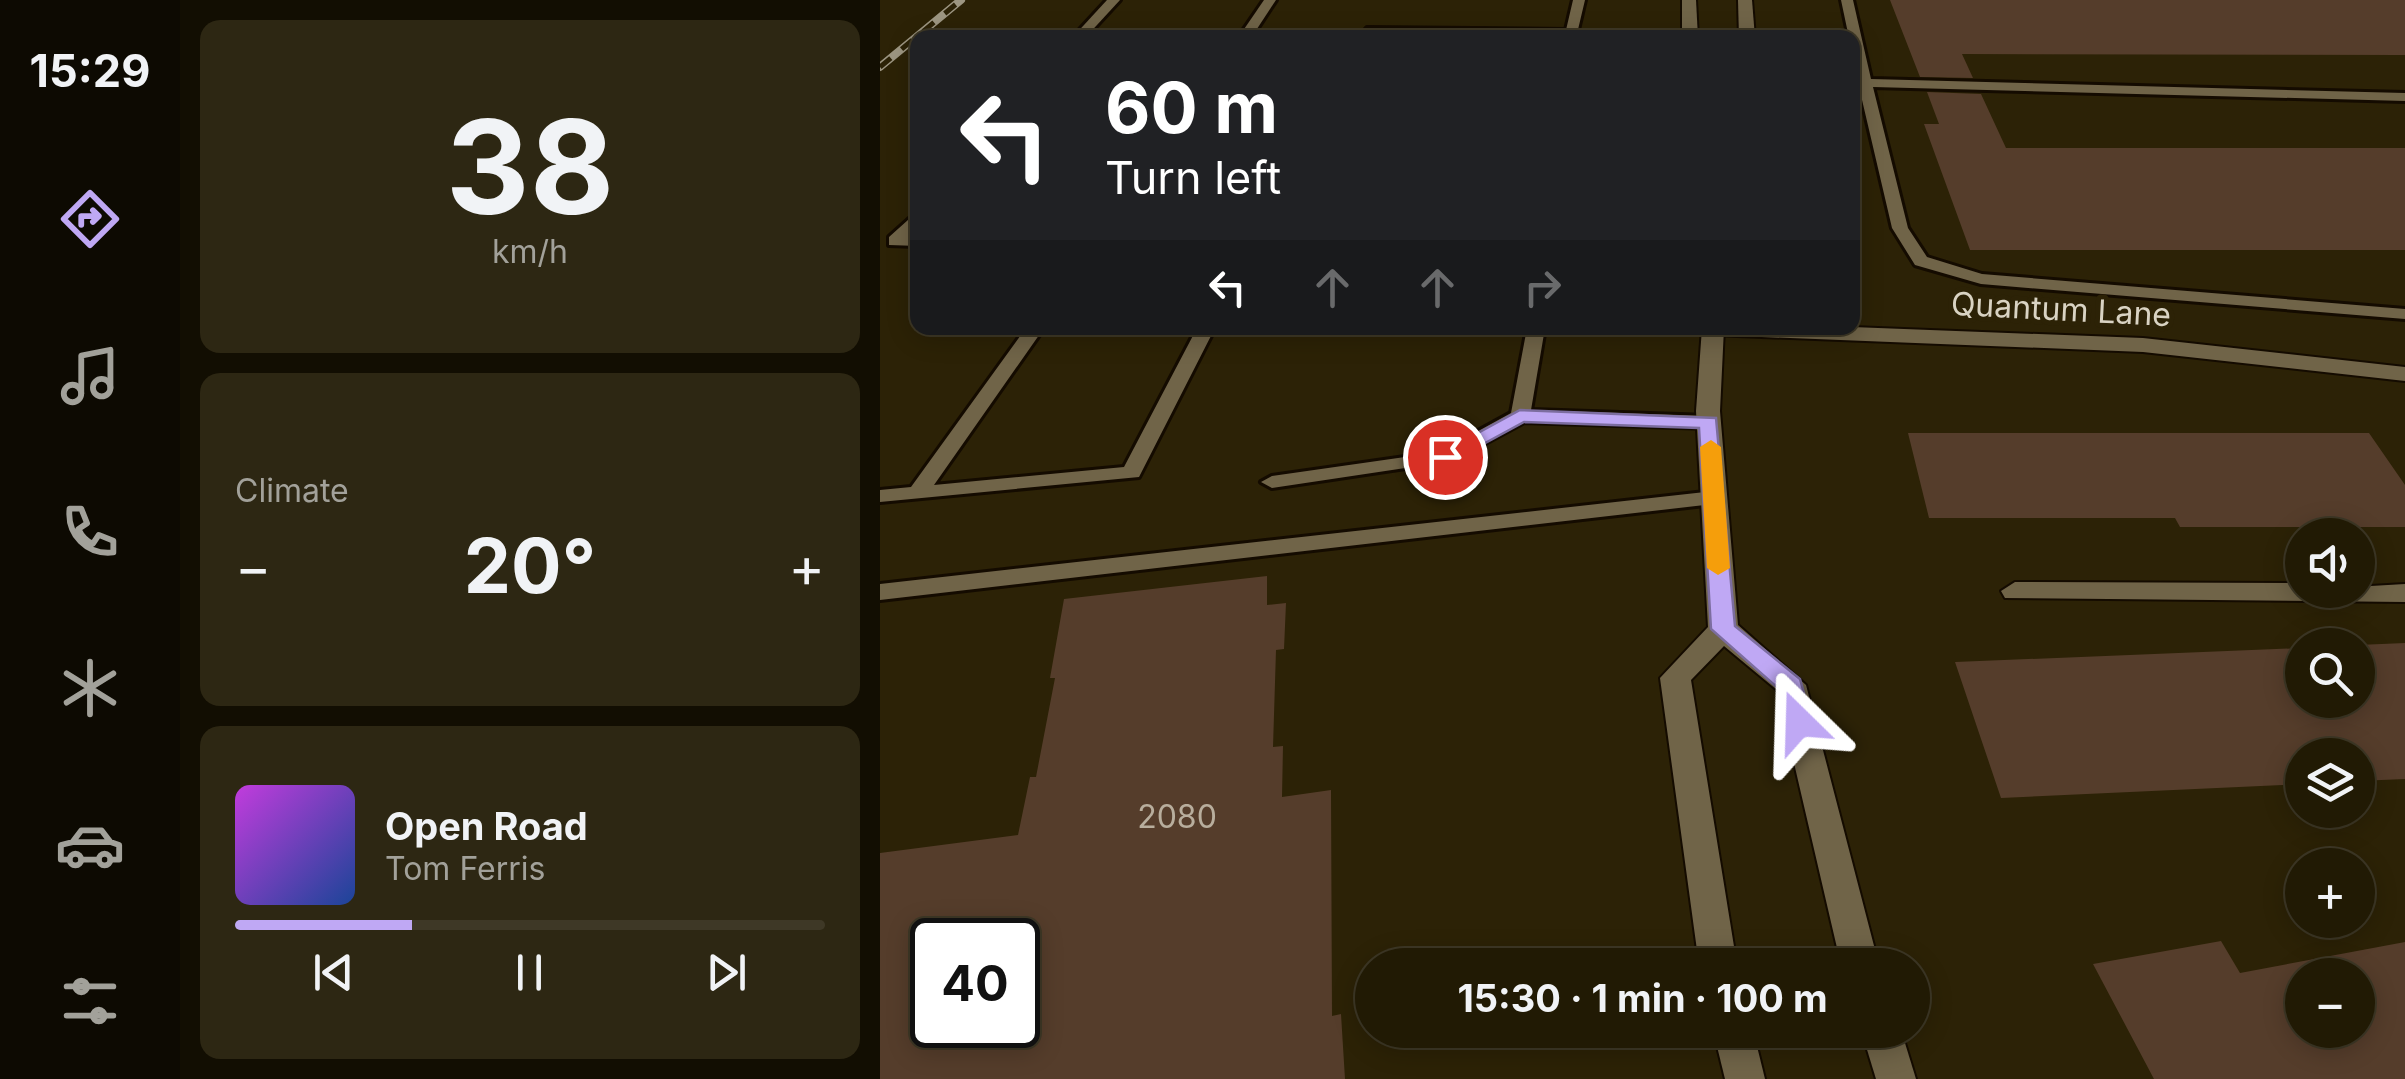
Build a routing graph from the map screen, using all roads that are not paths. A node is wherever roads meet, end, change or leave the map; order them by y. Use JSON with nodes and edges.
{"nodes":[{"id":1,"x":1114,"y":0,"type":"edge"},
{"id":2,"x":1270,"y":0,"type":"edge"},
{"id":3,"x":1579,"y":0,"type":"edge"},
{"id":4,"x":1690,"y":0,"type":"edge"},
{"id":5,"x":1745,"y":0,"type":"edge"},
{"id":6,"x":1847,"y":0,"type":"edge"},
{"id":7,"x":1086,"y":30,"type":"edge"},
{"id":8,"x":1249,"y":30,"type":"edge"},
{"id":9,"x":1572,"y":30,"type":"edge"},
{"id":10,"x":1690,"y":30,"type":"edge"},
{"id":11,"x":1747,"y":30,"type":"edge"},
{"id":12,"x":1851,"y":30,"type":"edge"},
{"id":13,"x":1860,"y":83,"type":"edge"},
{"id":14,"x":1860,"y":87,"type":"edge"},
{"id":15,"x":2405,"y":98,"type":"edge"},
{"id":16,"x":910,"y":225,"type":"edge"},
{"id":17,"x":895,"y":241,"type":"junction"},
{"id":18,"x":910,"y":241,"type":"edge"},
{"id":19,"x":880,"y":256,"type":"edge"},
{"id":20,"x":2405,"y":314,"type":"edge"},
{"id":21,"x":1860,"y":333,"type":"edge"},
{"id":22,"x":1029,"y":335,"type":"edge"},
{"id":23,"x":1202,"y":335,"type":"edge"},
{"id":24,"x":1535,"y":335,"type":"edge"},
{"id":25,"x":1713,"y":335,"type":"edge"},
{"id":26,"x":2405,"y":374,"type":"edge"},
{"id":27,"x":1520,"y":416,"type":"junction"},
{"id":28,"x":1709,"y":422,"type":"junction"},
{"id":29,"x":1272,"y":482,"type":"dead end"},
{"id":30,"x":918,"y":493,"type":"junction"},
{"id":31,"x":880,"y":496,"type":"edge"},
{"id":32,"x":1714,"y":498,"type":"junction"},
{"id":33,"x":2016,"y":591,"type":"dead end"},
{"id":34,"x":880,"y":592,"type":"edge"},
{"id":35,"x":2405,"y":593,"type":"edge"},
{"id":36,"x":1723,"y":629,"type":"junction"},
{"id":37,"x":1716,"y":948,"type":"edge"},
{"id":38,"x":1856,"y":948,"type":"edge"},
{"id":39,"x":1737,"y":1048,"type":"edge"},
{"id":40,"x":1887,"y":1048,"type":"edge"},
{"id":41,"x":1745,"y":1079,"type":"edge"},
{"id":42,"x":1896,"y":1079,"type":"edge"}],
"edges":[{"from":1,"to":7,"type":"lane"},
{"from":2,"to":8,"type":"lane"},
{"from":3,"to":9,"type":"lane"},
{"from":4,"to":10,"type":"street"},
{"from":5,"to":11,"type":"street"},
{"from":6,"to":12,"type":"lane"},
{"from":13,"to":15,"type":"lane"},
{"from":14,"to":20,"type":"lane"},
{"from":16,"to":17,"type":"lane"},
{"from":17,"to":18,"type":"lane"},
{"from":17,"to":19,"type":"lane"},
{"from":21,"to":26,"type":"street","name":"Quantum Lane"},
{"from":22,"to":30,"type":"lane"},
{"from":23,"to":30,"type":"lane"},
{"from":24,"to":27,"type":"lane"},
{"from":25,"to":28,"type":"street"},
{"from":27,"to":28,"type":"lane"},
{"from":27,"to":29,"type":"lane"},
{"from":28,"to":32,"type":"street"},
{"from":30,"to":31,"type":"lane"},
{"from":32,"to":34,"type":"lane"},
{"from":32,"to":36,"type":"street"},
{"from":33,"to":35,"type":"street"},
{"from":36,"to":37,"type":"street"},
{"from":36,"to":38,"type":"street"},
{"from":39,"to":41,"type":"street"},
{"from":40,"to":42,"type":"street"}]}
